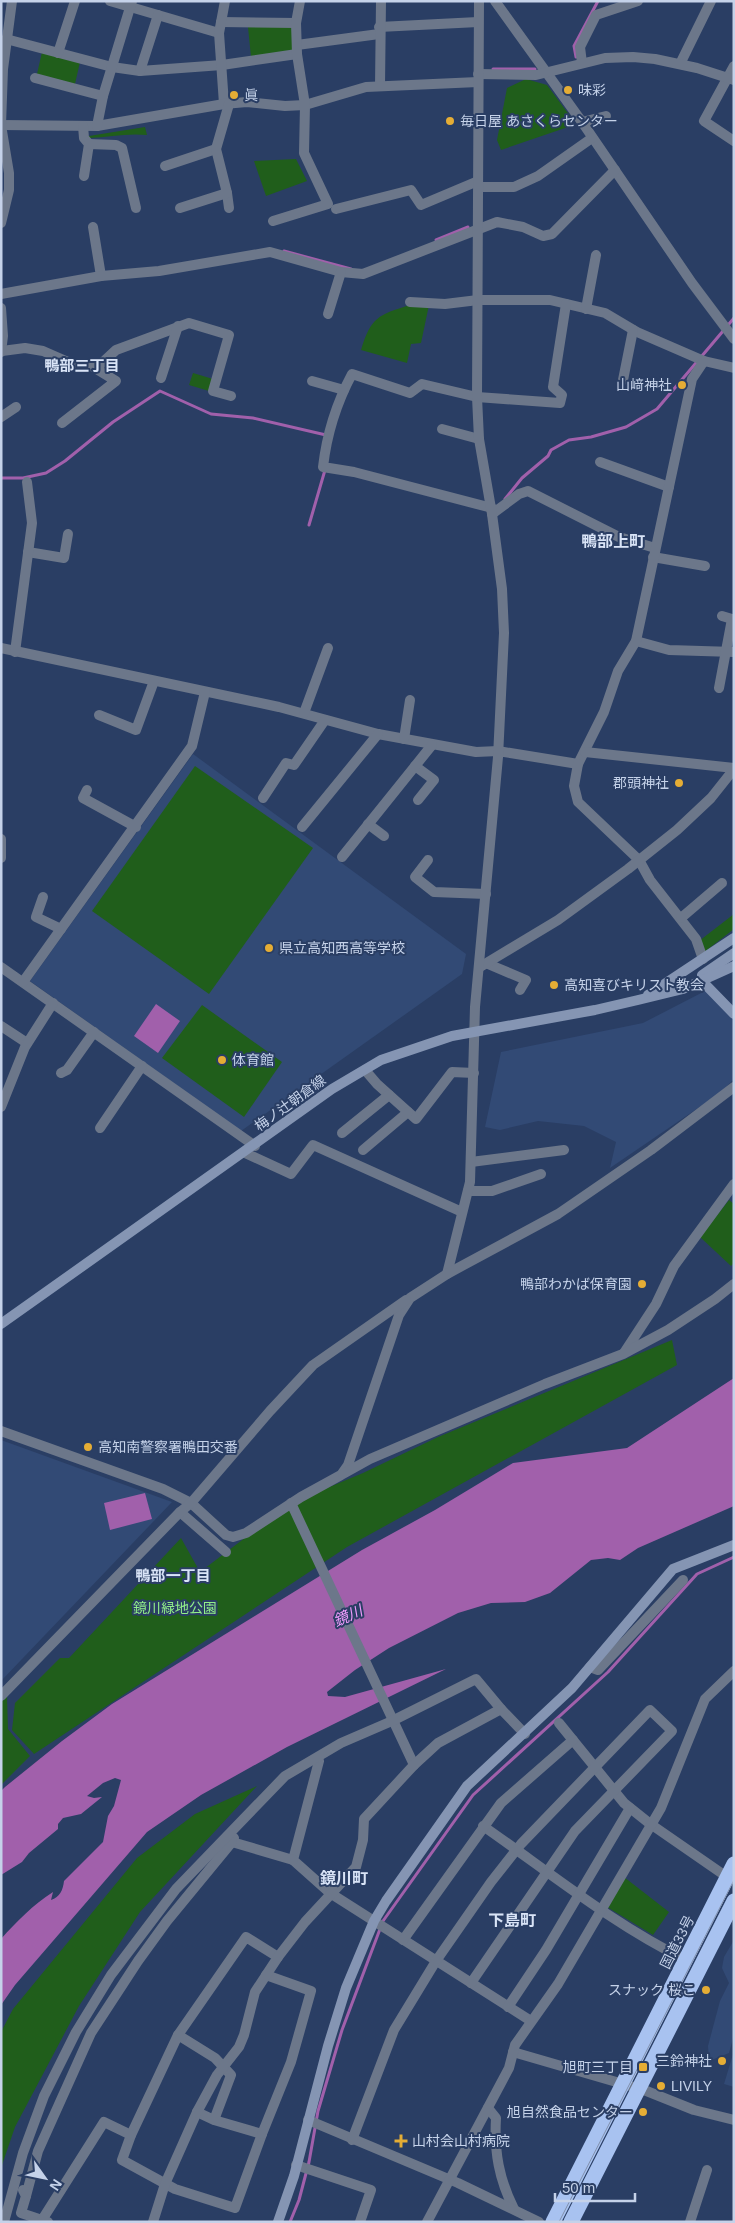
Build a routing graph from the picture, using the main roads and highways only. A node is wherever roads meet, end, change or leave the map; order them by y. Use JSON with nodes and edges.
{"nodes":[{"id":1,"x":734,"y":938,"type":"edge"},
{"id":2,"x":734,"y":952,"type":"edge"},
{"id":3,"x":734,"y":966,"type":"edge"},
{"id":4,"x":677,"y":976,"type":"junction"},
{"id":5,"x":702,"y":980,"type":"junction"},
{"id":6,"x":683,"y":989,"type":"junction"},
{"id":7,"x":638,"y":1000,"type":"junction"},
{"id":8,"x":734,"y":1014,"type":"edge"},
{"id":9,"x":1,"y":1324,"type":"edge"},
{"id":10,"x":734,"y":1545,"type":"edge"},
{"id":11,"x":730,"y":1871,"type":"edge"},
{"id":12,"x":734,"y":1901,"type":"edge"},
{"id":13,"x":278,"y":2222,"type":"edge"},
{"id":14,"x":553,"y":2222,"type":"edge"},
{"id":15,"x":571,"y":2222,"type":"edge"}],
"edges":[{"from":1,"to":4,"type":"main road","name":"梅ノ辻朝倉線"},
{"from":2,"to":4,"type":"main road"},
{"from":2,"to":6,"type":"main road"},
{"from":3,"to":5,"type":"main road","name":"梅ノ辻朝倉線"},
{"from":4,"to":7,"type":"main road","name":"梅ノ辻朝倉線"},
{"from":5,"to":6,"type":"main road","name":"梅ノ辻朝倉線"},
{"from":5,"to":8,"type":"main road"},
{"from":6,"to":7,"type":"main road","name":"梅ノ辻朝倉線"},
{"from":7,"to":9,"type":"main road","name":"梅ノ辻朝倉線"},
{"from":10,"to":13,"type":"main road"},
{"from":11,"to":14,"type":"highway","name":"国道33号"},
{"from":12,"to":15,"type":"highway"}]}
